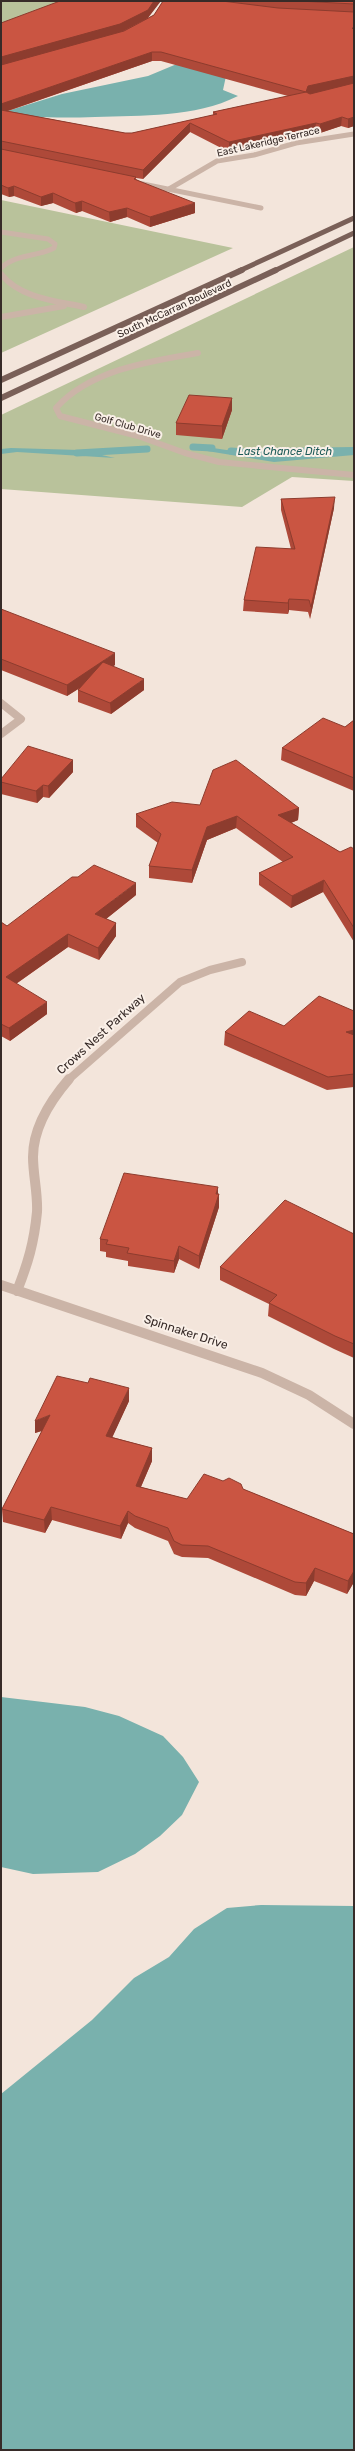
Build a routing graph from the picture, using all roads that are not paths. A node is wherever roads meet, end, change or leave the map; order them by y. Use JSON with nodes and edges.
{"nodes":[{"id":1,"x":354,"y":134,"type":"edge"},
{"id":2,"x":131,"y":181,"type":"edge"},
{"id":3,"x":169,"y":189,"type":"junction"},
{"id":4,"x":261,"y":208,"type":"dead end"},
{"id":5,"x":354,"y":218,"type":"edge"},
{"id":6,"x":1,"y":232,"type":"edge"},
{"id":7,"x":354,"y":233,"type":"edge"},
{"id":8,"x":1,"y":268,"type":"edge"},
{"id":9,"x":1,"y":274,"type":"edge"},
{"id":10,"x":1,"y":317,"type":"edge"},
{"id":11,"x":198,"y":353,"type":"dead end"},
{"id":12,"x":1,"y":380,"type":"edge"},
{"id":13,"x":1,"y":398,"type":"edge"},
{"id":14,"x":354,"y":475,"type":"edge"},
{"id":15,"x":1,"y":703,"type":"edge"},
{"id":16,"x":1,"y":734,"type":"edge"},
{"id":17,"x":242,"y":962,"type":"dead end"},
{"id":18,"x":1,"y":1285,"type":"edge"},
{"id":19,"x":17,"y":1291,"type":"junction"},
{"id":20,"x":354,"y":1424,"type":"edge"}],
"edges":[{"from":1,"to":3,"type":"street","name":"East Lakeridge Terrace"},
{"from":2,"to":3,"type":"street"},
{"from":3,"to":4,"type":"street"},
{"from":5,"to":12,"type":"main road","name":"South McCarran Boulevard"},
{"from":6,"to":8,"type":"street"},
{"from":7,"to":13,"type":"main road","name":"South McCarran Boulevard"},
{"from":9,"to":10,"type":"street"},
{"from":11,"to":14,"type":"street","name":"Golf Club Drive"},
{"from":15,"to":16,"type":"street"},
{"from":17,"to":19,"type":"street","name":"Crows Nest Parkway"},
{"from":18,"to":19,"type":"street","name":"Spinnaker Drive"},
{"from":19,"to":20,"type":"street","name":"Spinnaker Drive"}]}
